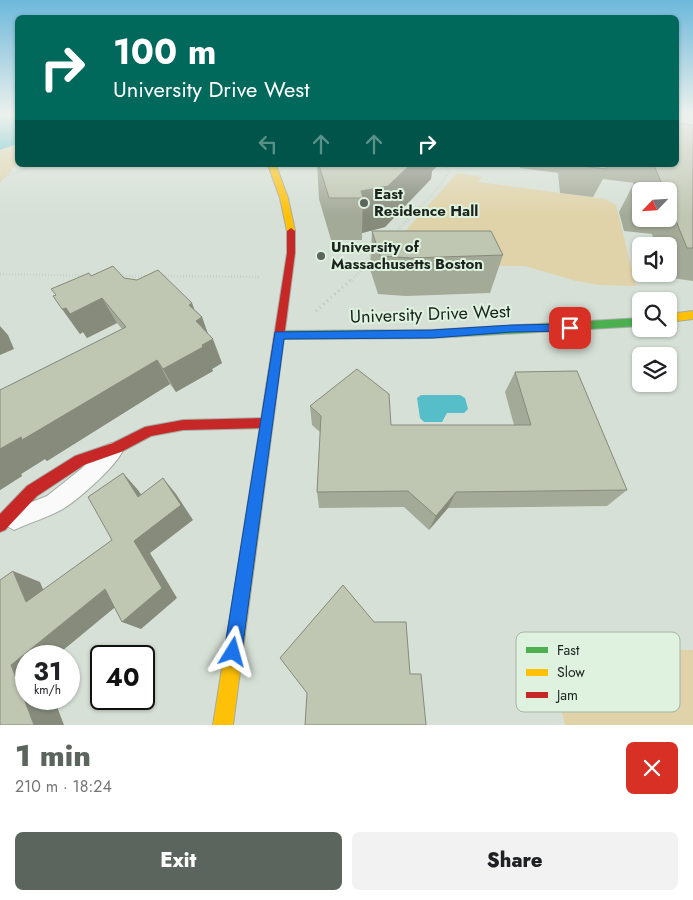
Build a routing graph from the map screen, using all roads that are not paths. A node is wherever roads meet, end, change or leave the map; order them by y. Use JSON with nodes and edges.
{"nodes":[{"id":1,"x":273,"y":167,"type":"edge"},
{"id":2,"x":693,"y":314,"type":"edge"},
{"id":3,"x":677,"y":317,"type":"edge"},
{"id":4,"x":632,"y":323,"type":"edge"},
{"id":5,"x":279,"y":335,"type":"junction"},
{"id":6,"x":265,"y":423,"type":"junction"},
{"id":7,"x":116,"y":448,"type":"joint"},
{"id":8,"x":1,"y":524,"type":"edge"},
{"id":9,"x":223,"y":725,"type":"edge"}],
"edges":[{"from":1,"to":5,"type":"street"},
{"from":2,"to":3,"type":"street"},
{"from":4,"to":5,"type":"street","name":"University Drive West"},
{"from":5,"to":6,"type":"street"},
{"from":6,"to":7,"type":"street"},
{"from":6,"to":9,"type":"street"},
{"from":7,"to":8,"type":"street"}]}
